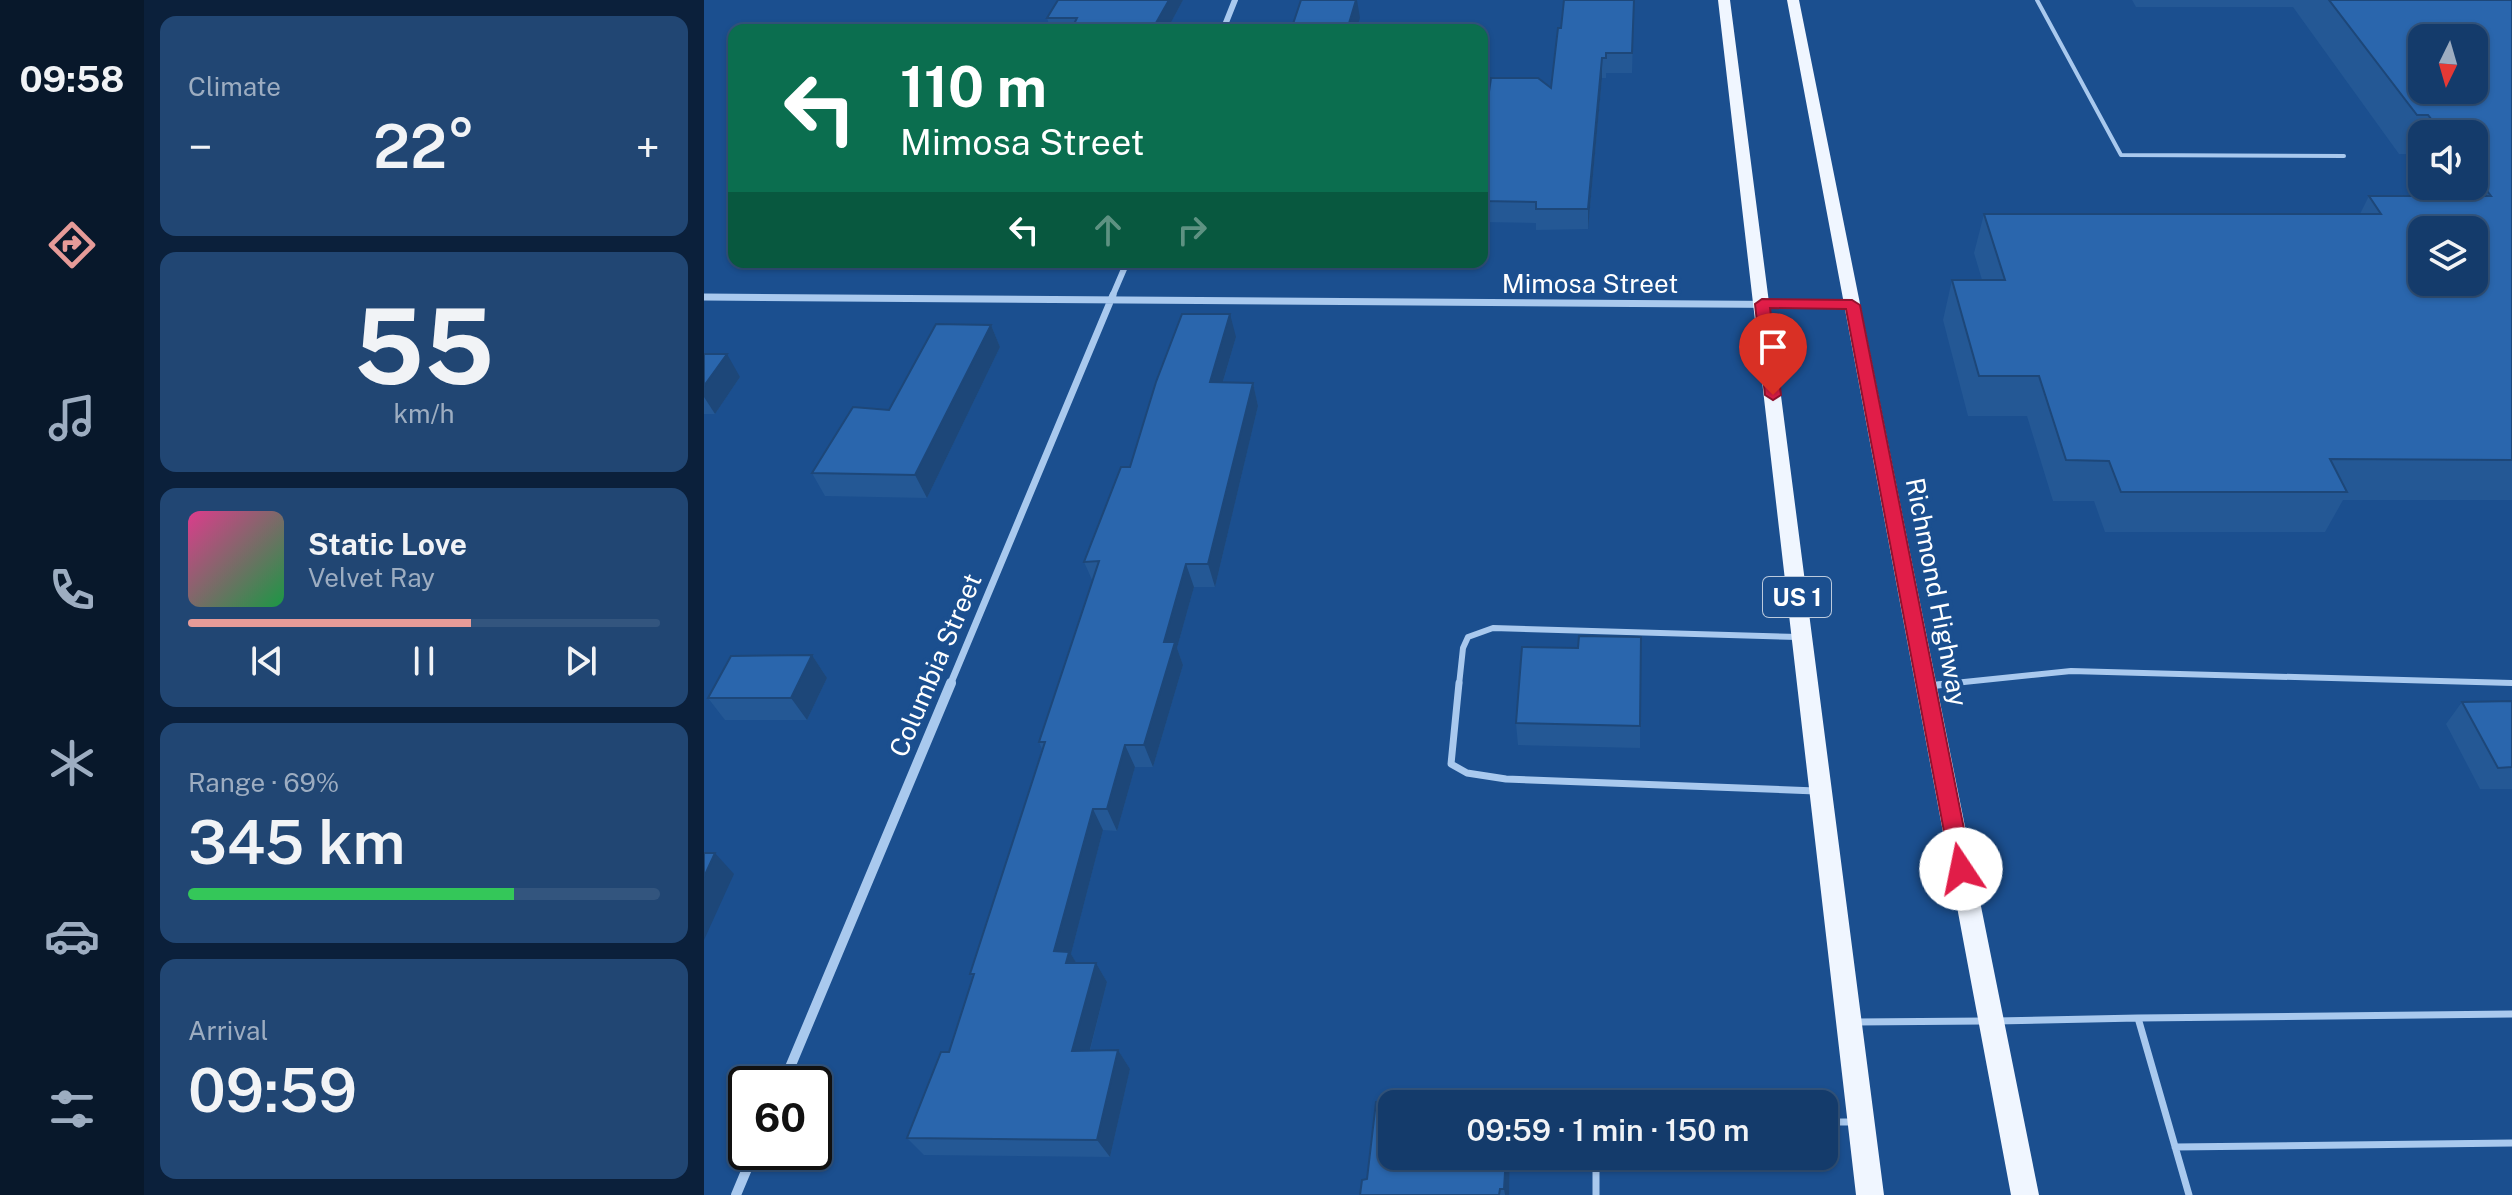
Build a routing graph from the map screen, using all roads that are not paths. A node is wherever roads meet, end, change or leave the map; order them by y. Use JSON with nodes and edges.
{"nodes":[{"id":1,"x":1235,"y":0,"type":"edge"},
{"id":2,"x":1724,"y":0,"type":"edge"},
{"id":3,"x":1793,"y":0,"type":"edge"},
{"id":4,"x":2037,"y":0,"type":"edge"},
{"id":5,"x":1225,"y":24,"type":"edge"},
{"id":6,"x":2344,"y":156,"type":"dead end"},
{"id":7,"x":1125,"y":268,"type":"edge"},
{"id":8,"x":704,"y":297,"type":"edge"},
{"id":9,"x":1112,"y":300,"type":"junction"},
{"id":10,"x":1762,"y":304,"type":"junction"},
{"id":11,"x":1852,"y":305,"type":"junction"},
{"id":12,"x":1802,"y":637,"type":"junction"},
{"id":13,"x":2512,"y":683,"type":"edge"},
{"id":14,"x":1926,"y":686,"type":"junction"},
{"id":15,"x":1821,"y":791,"type":"junction"},
{"id":16,"x":2512,"y":1014,"type":"edge"},
{"id":17,"x":2138,"y":1018,"type":"junction"},
{"id":18,"x":1991,"y":1021,"type":"junction"},
{"id":19,"x":1849,"y":1022,"type":"junction"},
{"id":20,"x":791,"y":1066,"type":"edge"},
{"id":21,"x":1838,"y":1122,"type":"edge"},
{"id":22,"x":1861,"y":1122,"type":"junction"},
{"id":23,"x":2512,"y":1143,"type":"edge"},
{"id":24,"x":2175,"y":1147,"type":"junction"},
{"id":25,"x":746,"y":1170,"type":"edge"},
{"id":26,"x":1596,"y":1170,"type":"edge"},
{"id":27,"x":736,"y":1195,"type":"edge"},
{"id":28,"x":1596,"y":1195,"type":"edge"},
{"id":29,"x":1870,"y":1195,"type":"edge"},
{"id":30,"x":2025,"y":1195,"type":"edge"},
{"id":31,"x":2189,"y":1195,"type":"edge"}],
"edges":[{"from":1,"to":5,"type":"street"},
{"from":2,"to":10,"type":"main road","number":"US 1"},
{"from":3,"to":11,"type":"main road","name":"Richmond Highway"},
{"from":4,"to":6,"type":"lane"},
{"from":7,"to":9,"type":"street","name":"Columbia Street"},
{"from":8,"to":9,"type":"street","name":"Mimosa Street"},
{"from":9,"to":10,"type":"street","name":"Mimosa Street"},
{"from":9,"to":20,"type":"street","name":"Columbia Street"},
{"from":10,"to":11,"type":"street","name":"Mimosa Street"},
{"from":10,"to":12,"type":"main road","number":"US 1"},
{"from":11,"to":14,"type":"main road","name":"Richmond Highway"},
{"from":12,"to":15,"type":"main road","number":"US 1"},
{"from":12,"to":15,"type":"lane"},
{"from":13,"to":14,"type":"lane"},
{"from":14,"to":18,"type":"main road","name":"Richmond Highway"},
{"from":15,"to":19,"type":"main road","number":"US 1"},
{"from":16,"to":17,"type":"lane"},
{"from":17,"to":18,"type":"lane"},
{"from":17,"to":24,"type":"lane"},
{"from":18,"to":19,"type":"lane"},
{"from":18,"to":30,"type":"main road","name":"Richmond Highway"},
{"from":19,"to":22,"type":"main road","number":"US 1"},
{"from":21,"to":22,"type":"lane"},
{"from":22,"to":29,"type":"main road","number":"US 1"},
{"from":23,"to":24,"type":"lane"},
{"from":24,"to":31,"type":"lane"},
{"from":25,"to":27,"type":"street"},
{"from":26,"to":28,"type":"lane"}]}
